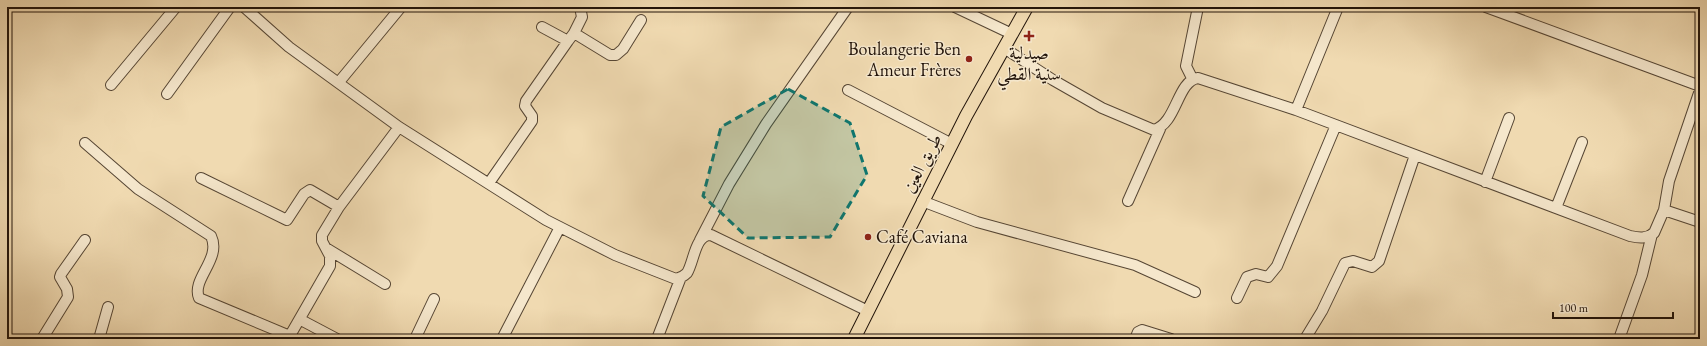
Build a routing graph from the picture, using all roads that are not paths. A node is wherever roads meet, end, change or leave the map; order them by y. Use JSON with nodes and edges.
{"nodes":[{"id":1,"x":176,"y":7,"type":"edge"},
{"id":2,"x":230,"y":7,"type":"edge"},
{"id":3,"x":244,"y":7,"type":"edge"},
{"id":4,"x":401,"y":7,"type":"edge"},
{"id":5,"x":580,"y":7,"type":"edge"},
{"id":6,"x":848,"y":7,"type":"edge"},
{"id":7,"x":955,"y":7,"type":"edge"},
{"id":8,"x":1027,"y":7,"type":"edge"},
{"id":9,"x":1198,"y":7,"type":"edge"},
{"id":10,"x":1337,"y":7,"type":"edge"},
{"id":11,"x":1486,"y":7,"type":"edge"},
{"id":12,"x":641,"y":20,"type":"dead end"},
{"id":13,"x":542,"y":27,"type":"dead end"},
{"id":14,"x":1012,"y":34,"type":"junction"},
{"id":15,"x":571,"y":37,"type":"junction"},
{"id":16,"x":1004,"y":48,"type":"junction"},
{"id":17,"x":1192,"y":78,"type":"junction"},
{"id":18,"x":339,"y":82,"type":"junction"},
{"id":19,"x":111,"y":85,"type":"dead end"},
{"id":20,"x":1700,"y":86,"type":"edge"},
{"id":21,"x":848,"y":90,"type":"dead end"},
{"id":22,"x":1700,"y":90,"type":"edge"},
{"id":23,"x":167,"y":94,"type":"dead end"},
{"id":24,"x":1296,"y":110,"type":"junction"},
{"id":25,"x":1509,"y":118,"type":"dead end"},
{"id":26,"x":1336,"y":125,"type":"junction"},
{"id":27,"x":399,"y":127,"type":"junction"},
{"id":28,"x":1160,"y":129,"type":"junction"},
{"id":29,"x":1582,"y":142,"type":"dead end"},
{"id":30,"x":85,"y":143,"type":"dead end"},
{"id":31,"x":952,"y":144,"type":"junction"},
{"id":32,"x":1415,"y":155,"type":"junction"},
{"id":33,"x":201,"y":178,"type":"dead end"},
{"id":34,"x":1485,"y":182,"type":"junction"},
{"id":35,"x":489,"y":183,"type":"junction"},
{"id":36,"x":922,"y":201,"type":"junction"},
{"id":37,"x":1128,"y":202,"type":"dead end"},
{"id":38,"x":339,"y":208,"type":"junction"},
{"id":39,"x":1556,"y":208,"type":"junction"},
{"id":40,"x":1664,"y":210,"type":"junction"},
{"id":41,"x":1700,"y":222,"type":"edge"},
{"id":42,"x":560,"y":227,"type":"junction"},
{"id":43,"x":1652,"y":234,"type":"junction"},
{"id":44,"x":84,"y":240,"type":"dead end"},
{"id":45,"x":700,"y":240,"type":"junction"},
{"id":46,"x":326,"y":248,"type":"junction"},
{"id":47,"x":681,"y":277,"type":"junction"},
{"id":48,"x":385,"y":284,"type":"dead end"},
{"id":49,"x":1195,"y":292,"type":"dead end"},
{"id":50,"x":1237,"y":298,"type":"dead end"},
{"id":51,"x":434,"y":299,"type":"dead end"},
{"id":52,"x":108,"y":307,"type":"dead end"},
{"id":53,"x":868,"y":311,"type":"junction"},
{"id":54,"x":301,"y":320,"type":"junction"},
{"id":55,"x":289,"y":337,"type":"edge"},
{"id":56,"x":42,"y":339,"type":"edge"},
{"id":57,"x":98,"y":339,"type":"edge"},
{"id":58,"x":337,"y":339,"type":"edge"},
{"id":59,"x":415,"y":339,"type":"edge"},
{"id":60,"x":502,"y":339,"type":"edge"},
{"id":61,"x":657,"y":339,"type":"edge"},
{"id":62,"x":854,"y":339,"type":"edge"},
{"id":63,"x":1134,"y":339,"type":"edge"},
{"id":64,"x":1171,"y":339,"type":"edge"},
{"id":65,"x":1305,"y":339,"type":"edge"},
{"id":66,"x":1619,"y":339,"type":"edge"}],
"edges":[{"from":1,"to":19,"type":"street"},
{"from":2,"to":23,"type":"street"},
{"from":3,"to":18,"type":"street"},
{"from":4,"to":18,"type":"street"},
{"from":5,"to":15,"type":"street"},
{"from":6,"to":45,"type":"street"},
{"from":7,"to":14,"type":"street"},
{"from":8,"to":14,"type":"main road","name":"طريق العين"},
{"from":9,"to":17,"type":"street"},
{"from":10,"to":24,"type":"street"},
{"from":11,"to":20,"type":"street"},
{"from":12,"to":15,"type":"street"},
{"from":13,"to":15,"type":"street"},
{"from":14,"to":16,"type":"main road","name":"طريق العين"},
{"from":15,"to":35,"type":"street"},
{"from":16,"to":28,"type":"street"},
{"from":16,"to":31,"type":"main road","name":"طريق العين"},
{"from":17,"to":24,"type":"street"},
{"from":17,"to":28,"type":"street"},
{"from":18,"to":27,"type":"street"},
{"from":21,"to":31,"type":"street"},
{"from":22,"to":40,"type":"street"},
{"from":24,"to":26,"type":"street"},
{"from":25,"to":34,"type":"street"},
{"from":26,"to":32,"type":"street"},
{"from":26,"to":50,"type":"street"},
{"from":27,"to":35,"type":"street"},
{"from":27,"to":38,"type":"street"},
{"from":28,"to":37,"type":"street"},
{"from":29,"to":39,"type":"street"},
{"from":30,"to":55,"type":"street"},
{"from":31,"to":36,"type":"main road","name":"طريق العين"},
{"from":32,"to":34,"type":"street"},
{"from":32,"to":65,"type":"street"},
{"from":33,"to":38,"type":"street"},
{"from":34,"to":39,"type":"street"},
{"from":35,"to":42,"type":"street"},
{"from":36,"to":49,"type":"street"},
{"from":36,"to":53,"type":"main road","name":"طريق العين"},
{"from":38,"to":46,"type":"street"},
{"from":39,"to":43,"type":"street"},
{"from":40,"to":41,"type":"street"},
{"from":40,"to":43,"type":"street"},
{"from":42,"to":47,"type":"street"},
{"from":42,"to":60,"type":"street"},
{"from":43,"to":66,"type":"street"},
{"from":44,"to":56,"type":"street"},
{"from":45,"to":47,"type":"street"},
{"from":45,"to":53,"type":"street"},
{"from":46,"to":48,"type":"street"},
{"from":46,"to":54,"type":"street"},
{"from":47,"to":61,"type":"street"},
{"from":51,"to":59,"type":"street"},
{"from":52,"to":57,"type":"street"},
{"from":53,"to":62,"type":"main road","name":"طريق العين"},
{"from":54,"to":55,"type":"street"},
{"from":54,"to":58,"type":"street"},
{"from":63,"to":64,"type":"street"}]}
